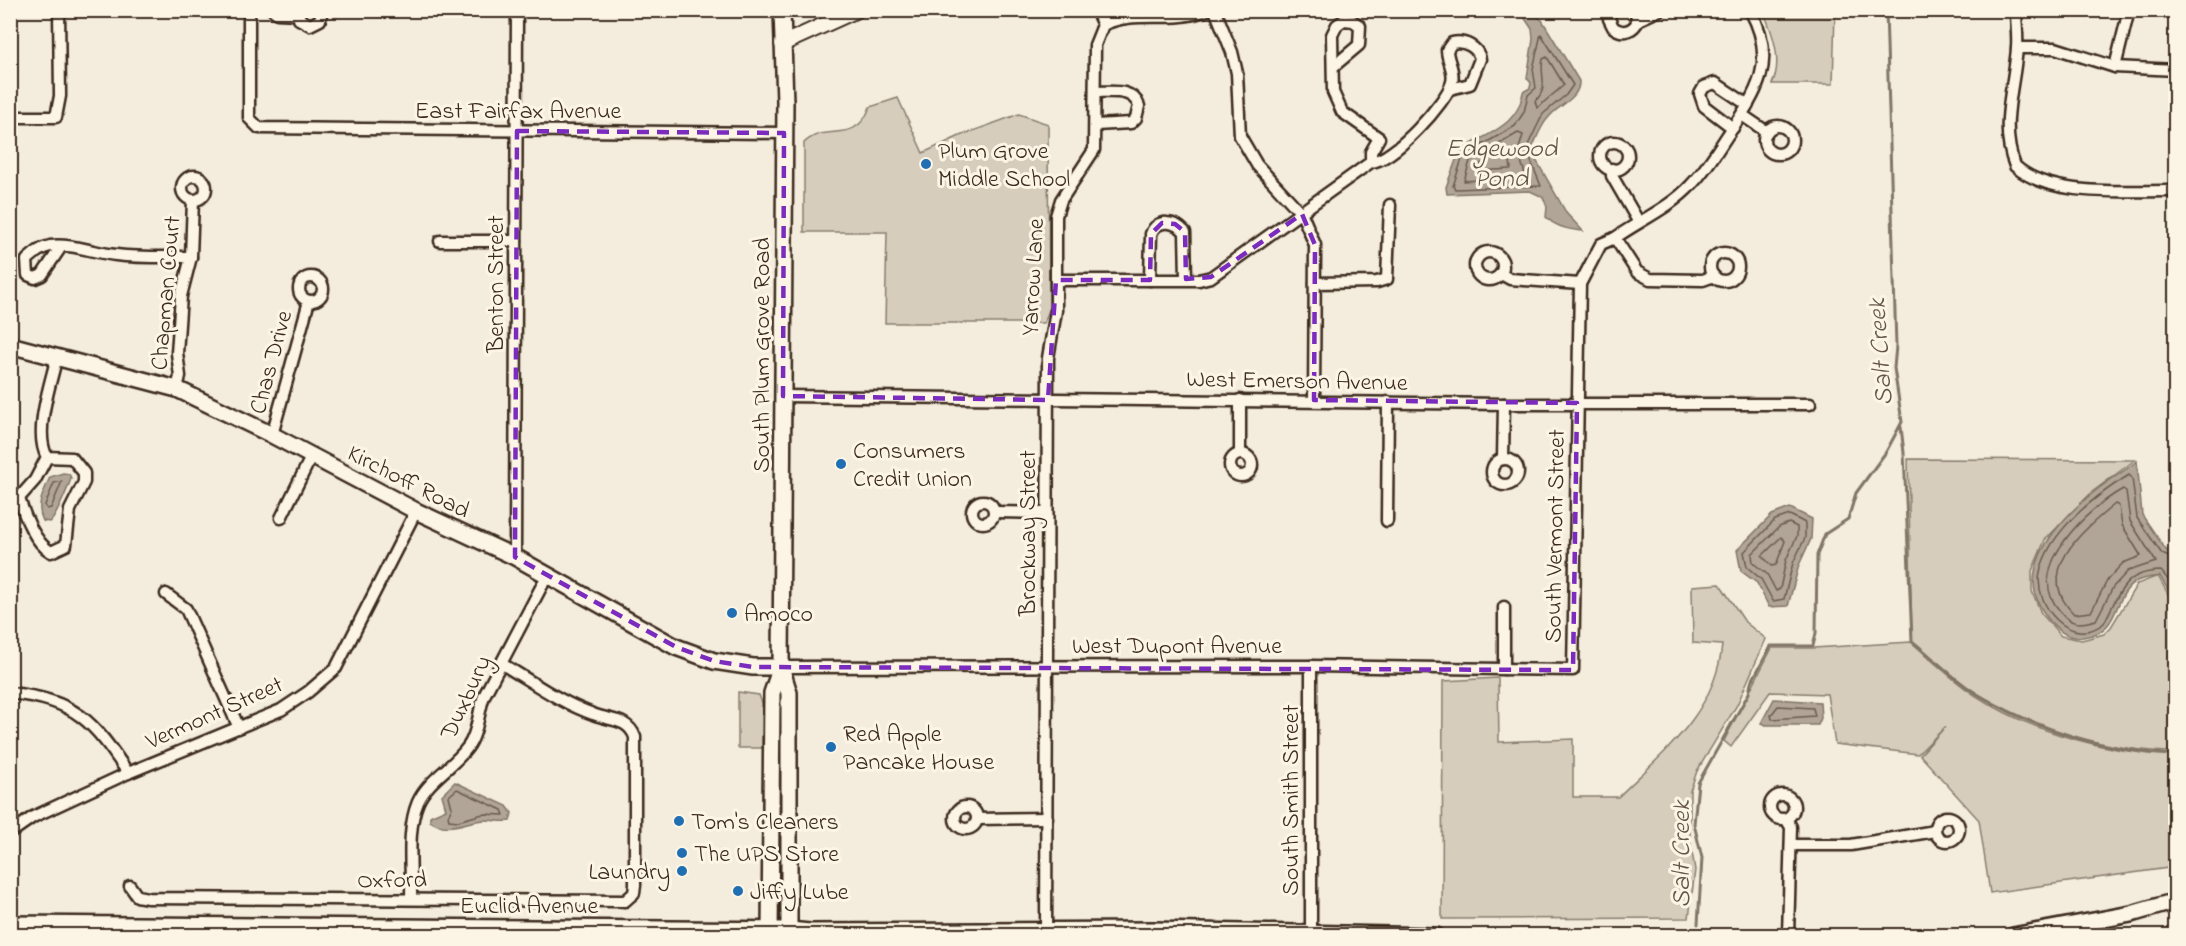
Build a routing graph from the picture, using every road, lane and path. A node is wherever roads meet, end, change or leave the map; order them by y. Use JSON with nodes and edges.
{"nodes":[{"id":1,"x":59,"y":10,"type":"edge"},
{"id":2,"x":249,"y":10,"type":"edge"},
{"id":3,"x":273,"y":10,"type":"edge"},
{"id":4,"x":322,"y":10,"type":"edge"},
{"id":5,"x":518,"y":10,"type":"edge"},
{"id":6,"x":782,"y":10,"type":"edge"},
{"id":7,"x":857,"y":10,"type":"edge"},
{"id":8,"x":1096,"y":10,"type":"edge"},
{"id":9,"x":1207,"y":10,"type":"edge"},
{"id":10,"x":1215,"y":10,"type":"edge"},
{"id":11,"x":1611,"y":10,"type":"edge"},
{"id":12,"x":1660,"y":10,"type":"edge"},
{"id":13,"x":1750,"y":10,"type":"edge"},
{"id":14,"x":2016,"y":10,"type":"edge"},
{"id":15,"x":2129,"y":10,"type":"edge"},
{"id":16,"x":298,"y":13,"type":"edge"},
{"id":17,"x":1637,"y":15,"type":"edge"},
{"id":18,"x":1103,"y":25,"type":"junction"},
{"id":19,"x":782,"y":44,"type":"junction"},
{"id":20,"x":2017,"y":48,"type":"junction"},
{"id":21,"x":1334,"y":66,"type":"dead end"},
{"id":22,"x":2115,"y":67,"type":"junction"},
{"id":23,"x":2175,"y":70,"type":"edge"},
{"id":24,"x":1450,"y":89,"type":"junction"},
{"id":25,"x":1096,"y":92,"type":"junction"},
{"id":26,"x":1745,"y":110,"type":"junction"},
{"id":27,"x":10,"y":117,"type":"edge"},
{"id":28,"x":1096,"y":125,"type":"junction"},
{"id":29,"x":1732,"y":128,"type":"junction"},
{"id":30,"x":518,"y":131,"type":"junction"},
{"id":31,"x":1767,"y":132,"type":"dead end"},
{"id":32,"x":784,"y":133,"type":"junction"},
{"id":33,"x":1379,"y":138,"type":"junction"},
{"id":34,"x":1396,"y":147,"type":"junction"},
{"id":35,"x":1371,"y":162,"type":"junction"},
{"id":36,"x":1612,"y":169,"type":"dead end"},
{"id":37,"x":2175,"y":191,"type":"edge"},
{"id":38,"x":193,"y":200,"type":"dead end"},
{"id":39,"x":1390,"y":205,"type":"dead end"},
{"id":40,"x":1302,"y":214,"type":"junction"},
{"id":41,"x":1638,"y":221,"type":"junction"},
{"id":42,"x":1615,"y":238,"type":"junction"},
{"id":43,"x":440,"y":240,"type":"dead end"},
{"id":44,"x":516,"y":241,"type":"junction"},
{"id":45,"x":61,"y":247,"type":"dead end"},
{"id":46,"x":191,"y":257,"type":"junction"},
{"id":47,"x":1501,"y":274,"type":"dead end"},
{"id":48,"x":1714,"y":276,"type":"dead end"},
{"id":49,"x":1186,"y":279,"type":"junction"},
{"id":50,"x":1056,"y":280,"type":"junction"},
{"id":51,"x":1150,"y":280,"type":"junction"},
{"id":52,"x":1315,"y":283,"type":"junction"},
{"id":53,"x":1580,"y":284,"type":"junction"},
{"id":54,"x":309,"y":301,"type":"dead end"},
{"id":55,"x":10,"y":345,"type":"edge"},
{"id":56,"x":57,"y":356,"type":"junction"},
{"id":57,"x":177,"y":389,"type":"junction"},
{"id":58,"x":783,"y":396,"type":"junction"},
{"id":59,"x":1048,"y":400,"type":"junction"},
{"id":60,"x":1240,"y":400,"type":"junction"},
{"id":61,"x":1314,"y":400,"type":"junction"},
{"id":62,"x":1388,"y":402,"type":"junction"},
{"id":63,"x":1577,"y":403,"type":"junction"},
{"id":64,"x":1504,"y":404,"type":"junction"},
{"id":65,"x":1810,"y":404,"type":"dead end"},
{"id":66,"x":272,"y":435,"type":"junction"},
{"id":67,"x":1240,"y":453,"type":"dead end"},
{"id":68,"x":47,"y":457,"type":"junction"},
{"id":69,"x":311,"y":457,"type":"junction"},
{"id":70,"x":1503,"y":459,"type":"dead end"},
{"id":71,"x":416,"y":511,"type":"junction"},
{"id":72,"x":995,"y":512,"type":"dead end"},
{"id":73,"x":1047,"y":513,"type":"junction"},
{"id":74,"x":281,"y":518,"type":"dead end"},
{"id":75,"x":1387,"y":521,"type":"dead end"},
{"id":76,"x":515,"y":557,"type":"junction"},
{"id":77,"x":547,"y":576,"type":"junction"},
{"id":78,"x":166,"y":594,"type":"dead end"},
{"id":79,"x":1504,"y":607,"type":"dead end"},
{"id":80,"x":502,"y":664,"type":"junction"},
{"id":81,"x":1047,"y":666,"type":"junction"},
{"id":82,"x":1311,"y":666,"type":"junction"},
{"id":83,"x":782,"y":667,"type":"junction"},
{"id":84,"x":1504,"y":669,"type":"junction"},
{"id":85,"x":1573,"y":670,"type":"joint"},
{"id":86,"x":10,"y":693,"type":"edge"},
{"id":87,"x":239,"y":728,"type":"junction"},
{"id":88,"x":128,"y":773,"type":"junction"},
{"id":89,"x":1047,"y":818,"type":"junction"},
{"id":90,"x":977,"y":819,"type":"dead end"},
{"id":91,"x":1786,"y":819,"type":"dead end"},
{"id":92,"x":1935,"y":831,"type":"dead end"},
{"id":93,"x":10,"y":833,"type":"edge"},
{"id":94,"x":1791,"y":845,"type":"junction"},
{"id":95,"x":130,"y":886,"type":"dead end"},
{"id":96,"x":411,"y":899,"type":"junction"},
{"id":97,"x":2175,"y":901,"type":"edge"},
{"id":98,"x":10,"y":924,"type":"edge"},
{"id":99,"x":479,"y":932,"type":"edge"},
{"id":100,"x":770,"y":933,"type":"edge"},
{"id":101,"x":789,"y":933,"type":"edge"},
{"id":102,"x":1047,"y":934,"type":"edge"},
{"id":103,"x":1311,"y":934,"type":"edge"},
{"id":104,"x":1436,"y":936,"type":"edge"},
{"id":105,"x":1788,"y":936,"type":"edge"},
{"id":106,"x":2013,"y":936,"type":"edge"}],
"edges":[{"from":1,"to":27,"type":"street"},
{"from":2,"to":30,"type":"street","name":"East Fairfax Avenue"},
{"from":3,"to":16,"type":"street"},
{"from":4,"to":16,"type":"street"},
{"from":5,"to":30,"type":"street","name":"Benton Street"},
{"from":6,"to":19,"type":"main road","name":"South Plum Grove Road"},
{"from":7,"to":19,"type":"street"},
{"from":8,"to":18,"type":"street"},
{"from":9,"to":18,"type":"street"},
{"from":10,"to":40,"type":"street"},
{"from":11,"to":17,"type":"street"},
{"from":12,"to":17,"type":"street"},
{"from":13,"to":26,"type":"street"},
{"from":14,"to":20,"type":"street"},
{"from":15,"to":22,"type":"street"},
{"from":18,"to":25,"type":"street","name":"Yarrow Lane"},
{"from":19,"to":32,"type":"main road","name":"South Plum Grove Road"},
{"from":20,"to":22,"type":"street"},
{"from":20,"to":37,"type":"street"},
{"from":21,"to":33,"type":"street"},
{"from":22,"to":23,"type":"street"},
{"from":24,"to":24,"type":"street"},
{"from":24,"to":34,"type":"street"},
{"from":25,"to":28,"type":"street","name":"Yarrow Lane"},
{"from":25,"to":28,"type":"street"},
{"from":26,"to":29,"type":"street"},
{"from":26,"to":29,"type":"street"},
{"from":26,"to":31,"type":"street"},
{"from":28,"to":50,"type":"street","name":"Yarrow Lane"},
{"from":29,"to":41,"type":"street"},
{"from":30,"to":32,"type":"street","name":"East Fairfax Avenue"},
{"from":30,"to":44,"type":"street","name":"Benton Street"},
{"from":32,"to":58,"type":"main road","name":"South Plum Grove Road"},
{"from":33,"to":34,"type":"street"},
{"from":33,"to":35,"type":"street"},
{"from":34,"to":35,"type":"street"},
{"from":35,"to":40,"type":"street"},
{"from":36,"to":41,"type":"street"},
{"from":38,"to":46,"type":"street","name":"Chapman Court"},
{"from":39,"to":52,"type":"street"},
{"from":40,"to":49,"type":"street"},
{"from":40,"to":52,"type":"street"},
{"from":41,"to":42,"type":"street"},
{"from":42,"to":48,"type":"street"},
{"from":42,"to":53,"type":"street"},
{"from":43,"to":44,"type":"street"},
{"from":44,"to":76,"type":"street","name":"Benton Street"},
{"from":45,"to":46,"type":"street"},
{"from":46,"to":57,"type":"street","name":"Chapman Court"},
{"from":47,"to":53,"type":"street"},
{"from":49,"to":51,"type":"street"},
{"from":49,"to":51,"type":"street"},
{"from":50,"to":51,"type":"street"},
{"from":50,"to":59,"type":"street","name":"Yarrow Lane"},
{"from":52,"to":61,"type":"street"},
{"from":53,"to":63,"type":"street","name":"South Vermont Street"},
{"from":54,"to":66,"type":"street","name":"Chas Drive"},
{"from":55,"to":56,"type":"main road","name":"Kirchoff Road"},
{"from":56,"to":57,"type":"main road","name":"Kirchoff Road"},
{"from":56,"to":68,"type":"street"},
{"from":57,"to":66,"type":"main road","name":"Kirchoff Road"},
{"from":58,"to":59,"type":"street","name":"West Emerson Avenue"},
{"from":58,"to":83,"type":"main road","name":"South Plum Grove Road"},
{"from":59,"to":60,"type":"street","name":"West Emerson Avenue"},
{"from":59,"to":73,"type":"street","name":"Brockway Street"},
{"from":60,"to":61,"type":"street","name":"West Emerson Avenue"},
{"from":60,"to":67,"type":"street"},
{"from":61,"to":62,"type":"street","name":"West Emerson Avenue"},
{"from":62,"to":64,"type":"street","name":"West Emerson Avenue"},
{"from":62,"to":75,"type":"street"},
{"from":63,"to":64,"type":"street","name":"West Emerson Avenue"},
{"from":63,"to":65,"type":"street","name":"West Emerson Avenue"},
{"from":63,"to":85,"type":"street","name":"South Vermont Street"},
{"from":64,"to":70,"type":"street"},
{"from":66,"to":69,"type":"main road","name":"Kirchoff Road"},
{"from":68,"to":68,"type":"street"},
{"from":69,"to":71,"type":"main road","name":"Kirchoff Road"},
{"from":69,"to":74,"type":"street"},
{"from":71,"to":76,"type":"main road","name":"Kirchoff Road"},
{"from":71,"to":87,"type":"street","name":"Vermont Street"},
{"from":72,"to":73,"type":"street"},
{"from":73,"to":81,"type":"street","name":"Brockway Street"},
{"from":76,"to":77,"type":"main road","name":"Kirchoff Road"},
{"from":77,"to":80,"type":"street","name":"Duxbury"},
{"from":77,"to":83,"type":"main road","name":"Kirchoff Road"},
{"from":78,"to":87,"type":"street"},
{"from":79,"to":84,"type":"street"},
{"from":80,"to":96,"type":"street","name":"Duxbury"},
{"from":80,"to":96,"type":"street","name":"Oxford"},
{"from":81,"to":82,"type":"street","name":"West Dupont Avenue"},
{"from":81,"to":83,"type":"street","name":"West Dupont Avenue"},
{"from":81,"to":89,"type":"street","name":"Brockway Street"},
{"from":82,"to":84,"type":"street","name":"West Dupont Avenue"},
{"from":82,"to":103,"type":"street","name":"South Smith Street"},
{"from":83,"to":100,"type":"main road","name":"South Plum Grove Road"},
{"from":83,"to":101,"type":"main road","name":"South Plum Grove Road"},
{"from":84,"to":85,"type":"street","name":"West Dupont Avenue"},
{"from":86,"to":88,"type":"street"},
{"from":87,"to":88,"type":"street","name":"Vermont Street"},
{"from":88,"to":93,"type":"street","name":"Vermont Street"},
{"from":89,"to":90,"type":"street"},
{"from":89,"to":102,"type":"street","name":"Brockway Street"},
{"from":91,"to":94,"type":"street"},
{"from":92,"to":94,"type":"street"},
{"from":94,"to":105,"type":"street"},
{"from":95,"to":96,"type":"street","name":"Oxford"},
{"from":97,"to":106,"type":"main road"},
{"from":98,"to":99,"type":"main road","name":"Euclid Avenue"},
{"from":99,"to":100,"type":"main road","name":"Euclid Avenue"},
{"from":100,"to":101,"type":"main road","name":"Euclid Avenue"},
{"from":101,"to":102,"type":"main road","name":"Euclid Avenue"},
{"from":102,"to":103,"type":"main road","name":"Euclid Avenue"},
{"from":103,"to":104,"type":"main road","name":"Euclid Avenue"}]}
